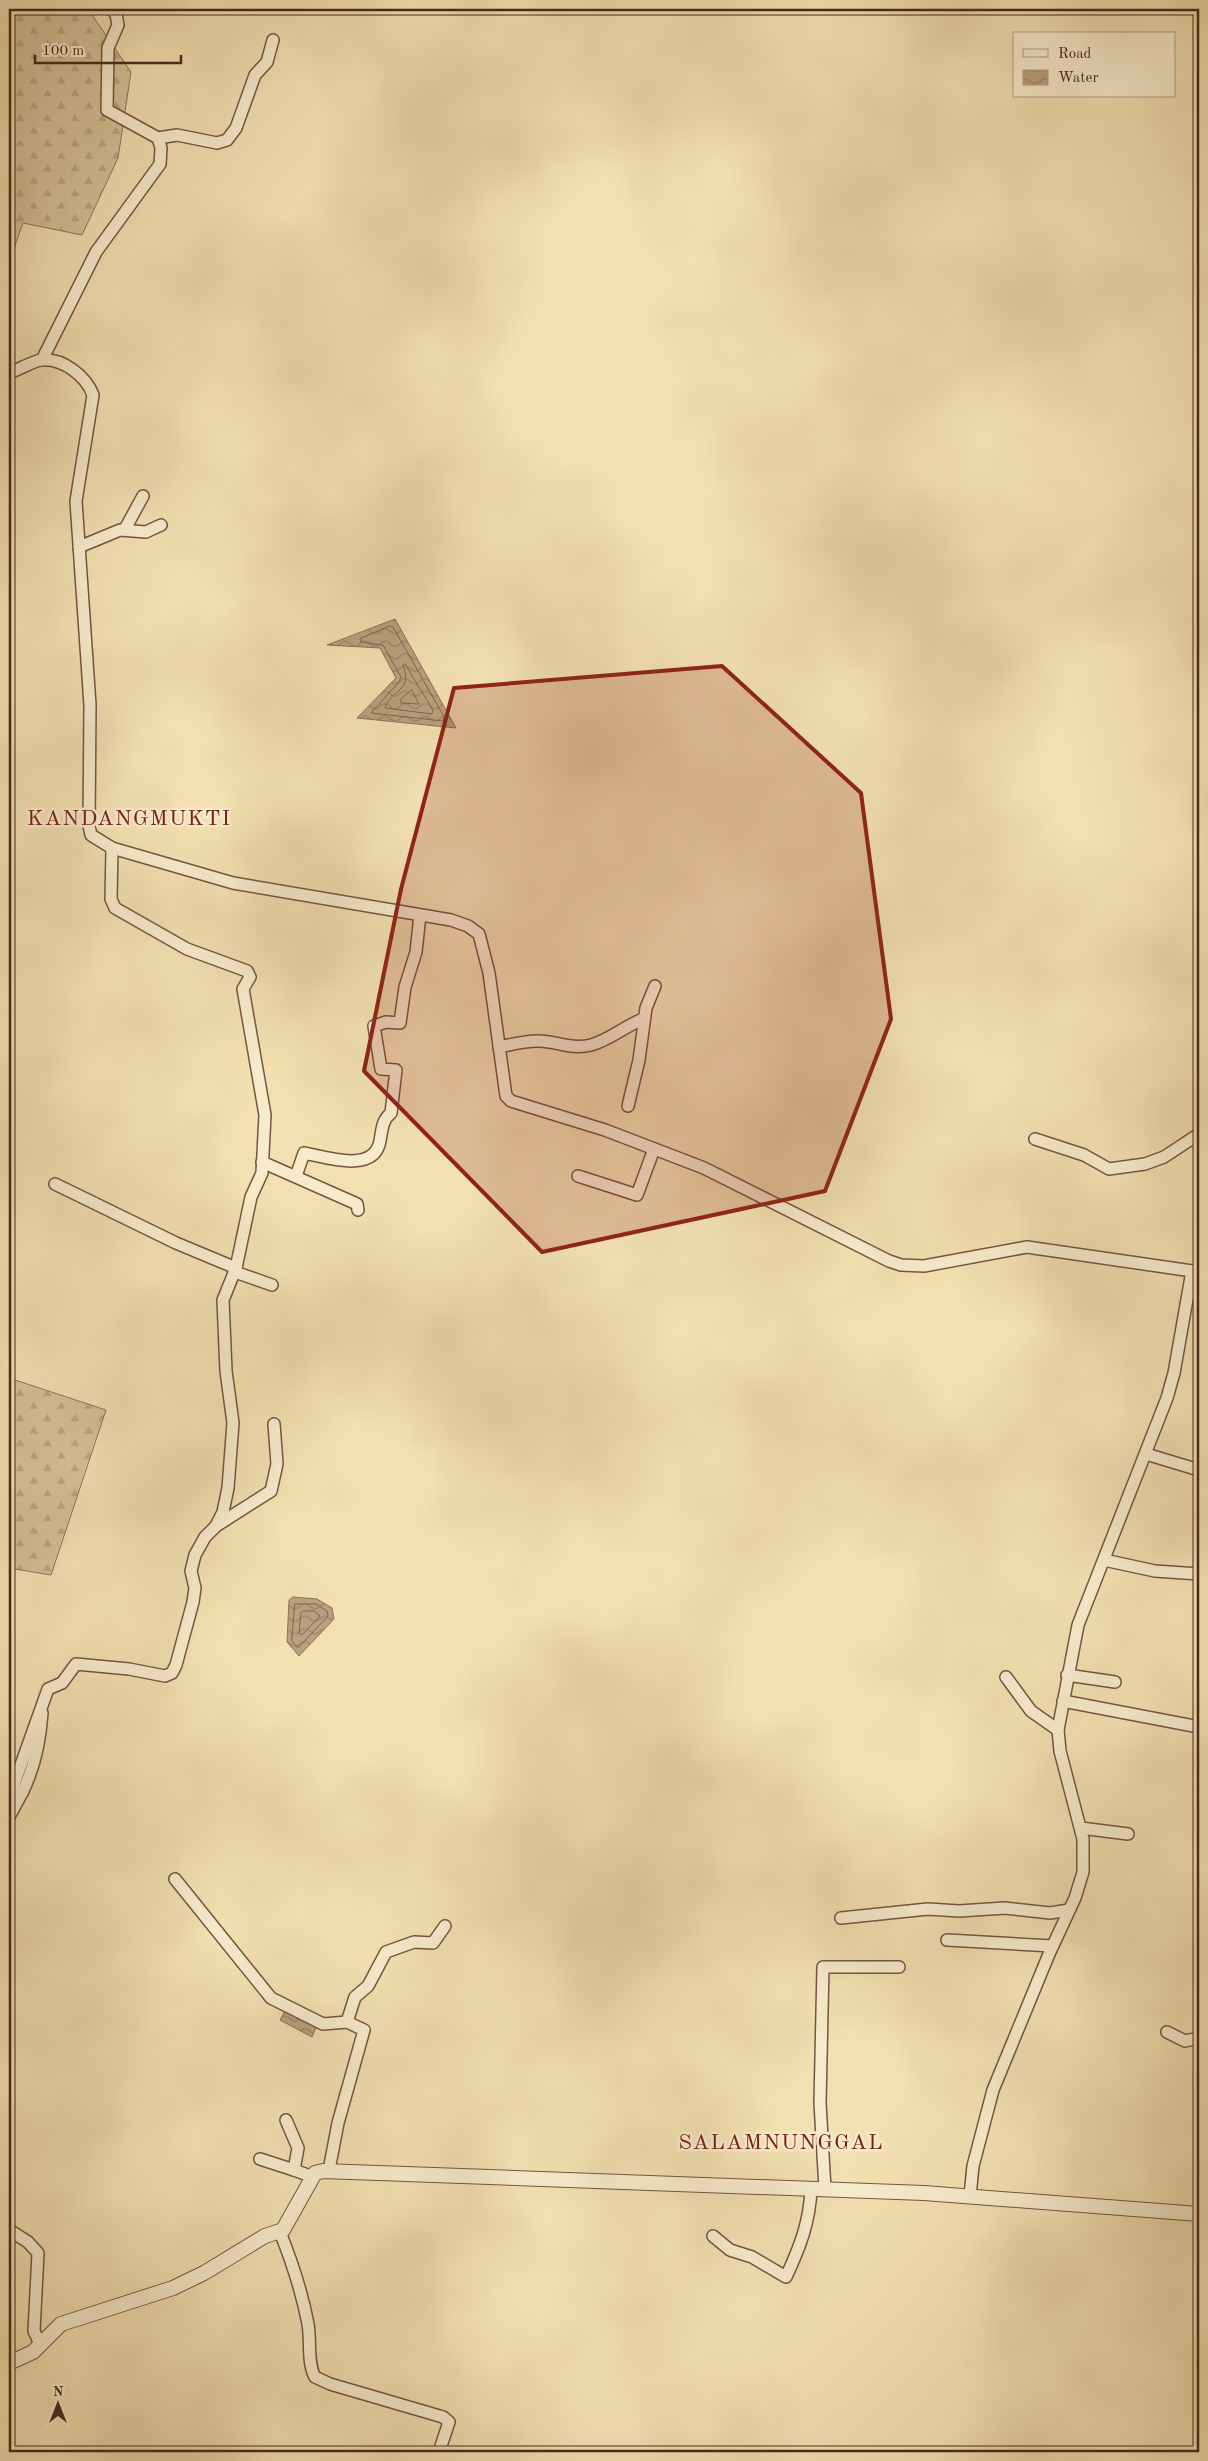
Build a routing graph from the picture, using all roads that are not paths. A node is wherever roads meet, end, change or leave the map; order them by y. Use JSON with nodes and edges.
{"nodes":[{"id":1,"x":111,"y":9,"type":"edge"},
{"id":2,"x":273,"y":40,"type":"dead end"},
{"id":3,"x":158,"y":138,"type":"junction"},
{"id":4,"x":42,"y":360,"type":"junction"},
{"id":5,"x":9,"y":374,"type":"edge"},
{"id":6,"x":143,"y":496,"type":"dead end"},
{"id":7,"x":161,"y":524,"type":"dead end"},
{"id":8,"x":126,"y":529,"type":"junction"},
{"id":9,"x":79,"y":547,"type":"junction"},
{"id":10,"x":112,"y":848,"type":"junction"},
{"id":11,"x":420,"y":915,"type":"junction"},
{"id":12,"x":655,"y":986,"type":"dead end"},
{"id":13,"x":644,"y":1019,"type":"junction"},
{"id":14,"x":499,"y":1047,"type":"junction"},
{"id":15,"x":628,"y":1106,"type":"dead end"},
{"id":16,"x":1199,"y":1134,"type":"edge"},
{"id":17,"x":1035,"y":1138,"type":"dead end"},
{"id":18,"x":654,"y":1149,"type":"junction"},
{"id":19,"x":262,"y":1162,"type":"junction"},
{"id":20,"x":296,"y":1176,"type":"junction"},
{"id":21,"x":578,"y":1176,"type":"dead end"},
{"id":22,"x":55,"y":1184,"type":"dead end"},
{"id":23,"x":358,"y":1210,"type":"dead end"},
{"id":24,"x":235,"y":1270,"type":"junction"},
{"id":25,"x":1196,"y":1271,"type":"edge"},
{"id":26,"x":272,"y":1285,"type":"dead end"},
{"id":27,"x":274,"y":1424,"type":"dead end"},
{"id":28,"x":1146,"y":1454,"type":"junction"},
{"id":29,"x":1199,"y":1470,"type":"edge"},
{"id":30,"x":216,"y":1526,"type":"junction"},
{"id":31,"x":1104,"y":1560,"type":"junction"},
{"id":32,"x":1199,"y":1574,"type":"edge"},
{"id":33,"x":1067,"y":1676,"type":"junction"},
{"id":34,"x":1006,"y":1677,"type":"dead end"},
{"id":35,"x":1115,"y":1682,"type":"dead end"},
{"id":36,"x":1063,"y":1701,"type":"junction"},
{"id":37,"x":1199,"y":1727,"type":"edge"},
{"id":38,"x":1058,"y":1730,"type":"junction"},
{"id":39,"x":9,"y":1817,"type":"edge"},
{"id":40,"x":1081,"y":1828,"type":"junction"},
{"id":41,"x":1128,"y":1834,"type":"dead end"},
{"id":42,"x":175,"y":1879,"type":"dead end"},
{"id":43,"x":1069,"y":1910,"type":"junction"},
{"id":44,"x":841,"y":1918,"type":"dead end"},
{"id":45,"x":444,"y":1926,"type":"dead end"},
{"id":46,"x":947,"y":1940,"type":"dead end"},
{"id":47,"x":1052,"y":1946,"type":"junction"},
{"id":48,"x":899,"y":1967,"type":"dead end"},
{"id":49,"x":347,"y":2022,"type":"junction"},
{"id":50,"x":1167,"y":2032,"type":"dead end"},
{"id":51,"x":1199,"y":2038,"type":"edge"},
{"id":52,"x":286,"y":2120,"type":"dead end"},
{"id":53,"x":260,"y":2160,"type":"dead end"},
{"id":54,"x":294,"y":2170,"type":"junction"},
{"id":55,"x":329,"y":2170,"type":"junction"},
{"id":56,"x":313,"y":2177,"type":"junction"},
{"id":57,"x":818,"y":2188,"type":"junction"},
{"id":58,"x":970,"y":2196,"type":"junction"},
{"id":59,"x":1199,"y":2214,"type":"edge"},
{"id":60,"x":9,"y":2230,"type":"edge"},
{"id":61,"x":280,"y":2232,"type":"junction"},
{"id":62,"x":713,"y":2236,"type":"dead end"},
{"id":63,"x":40,"y":2344,"type":"junction"},
{"id":64,"x":9,"y":2363,"type":"edge"},
{"id":65,"x":439,"y":2452,"type":"edge"}],
"edges":[{"from":1,"to":3,"type":"street"},
{"from":2,"to":3,"type":"street"},
{"from":3,"to":4,"type":"street"},
{"from":4,"to":5,"type":"street"},
{"from":4,"to":9,"type":"street"},
{"from":6,"to":8,"type":"street"},
{"from":7,"to":8,"type":"street"},
{"from":8,"to":9,"type":"street"},
{"from":9,"to":10,"type":"street"},
{"from":10,"to":11,"type":"street"},
{"from":10,"to":19,"type":"street"},
{"from":11,"to":14,"type":"street"},
{"from":11,"to":20,"type":"street"},
{"from":12,"to":13,"type":"street"},
{"from":13,"to":14,"type":"street"},
{"from":13,"to":15,"type":"street"},
{"from":14,"to":18,"type":"street"},
{"from":16,"to":17,"type":"street"},
{"from":18,"to":21,"type":"street"},
{"from":18,"to":25,"type":"street"},
{"from":19,"to":20,"type":"street"},
{"from":19,"to":24,"type":"street"},
{"from":20,"to":23,"type":"street"},
{"from":22,"to":24,"type":"street"},
{"from":24,"to":26,"type":"street"},
{"from":24,"to":30,"type":"street"},
{"from":25,"to":28,"type":"street"},
{"from":27,"to":30,"type":"street"},
{"from":28,"to":29,"type":"street"},
{"from":28,"to":31,"type":"street"},
{"from":30,"to":39,"type":"street"},
{"from":31,"to":32,"type":"street"},
{"from":31,"to":33,"type":"street"},
{"from":33,"to":35,"type":"street"},
{"from":33,"to":36,"type":"street"},
{"from":34,"to":38,"type":"street"},
{"from":36,"to":37,"type":"street"},
{"from":36,"to":38,"type":"street"},
{"from":38,"to":40,"type":"street"},
{"from":40,"to":41,"type":"street"},
{"from":40,"to":43,"type":"street"},
{"from":42,"to":49,"type":"street"},
{"from":43,"to":44,"type":"street"},
{"from":43,"to":47,"type":"street"},
{"from":45,"to":49,"type":"street"},
{"from":46,"to":47,"type":"street"},
{"from":47,"to":58,"type":"street"},
{"from":48,"to":57,"type":"street"},
{"from":49,"to":55,"type":"street"},
{"from":50,"to":51,"type":"street"},
{"from":52,"to":54,"type":"street"},
{"from":53,"to":54,"type":"street"},
{"from":54,"to":56,"type":"street"},
{"from":55,"to":56,"type":"street"},
{"from":55,"to":57,"type":"street"},
{"from":56,"to":61,"type":"street"},
{"from":57,"to":58,"type":"street"},
{"from":57,"to":62,"type":"street"},
{"from":58,"to":59,"type":"street"},
{"from":60,"to":63,"type":"street"},
{"from":61,"to":63,"type":"street"},
{"from":61,"to":65,"type":"street"},
{"from":63,"to":64,"type":"street"}]}
